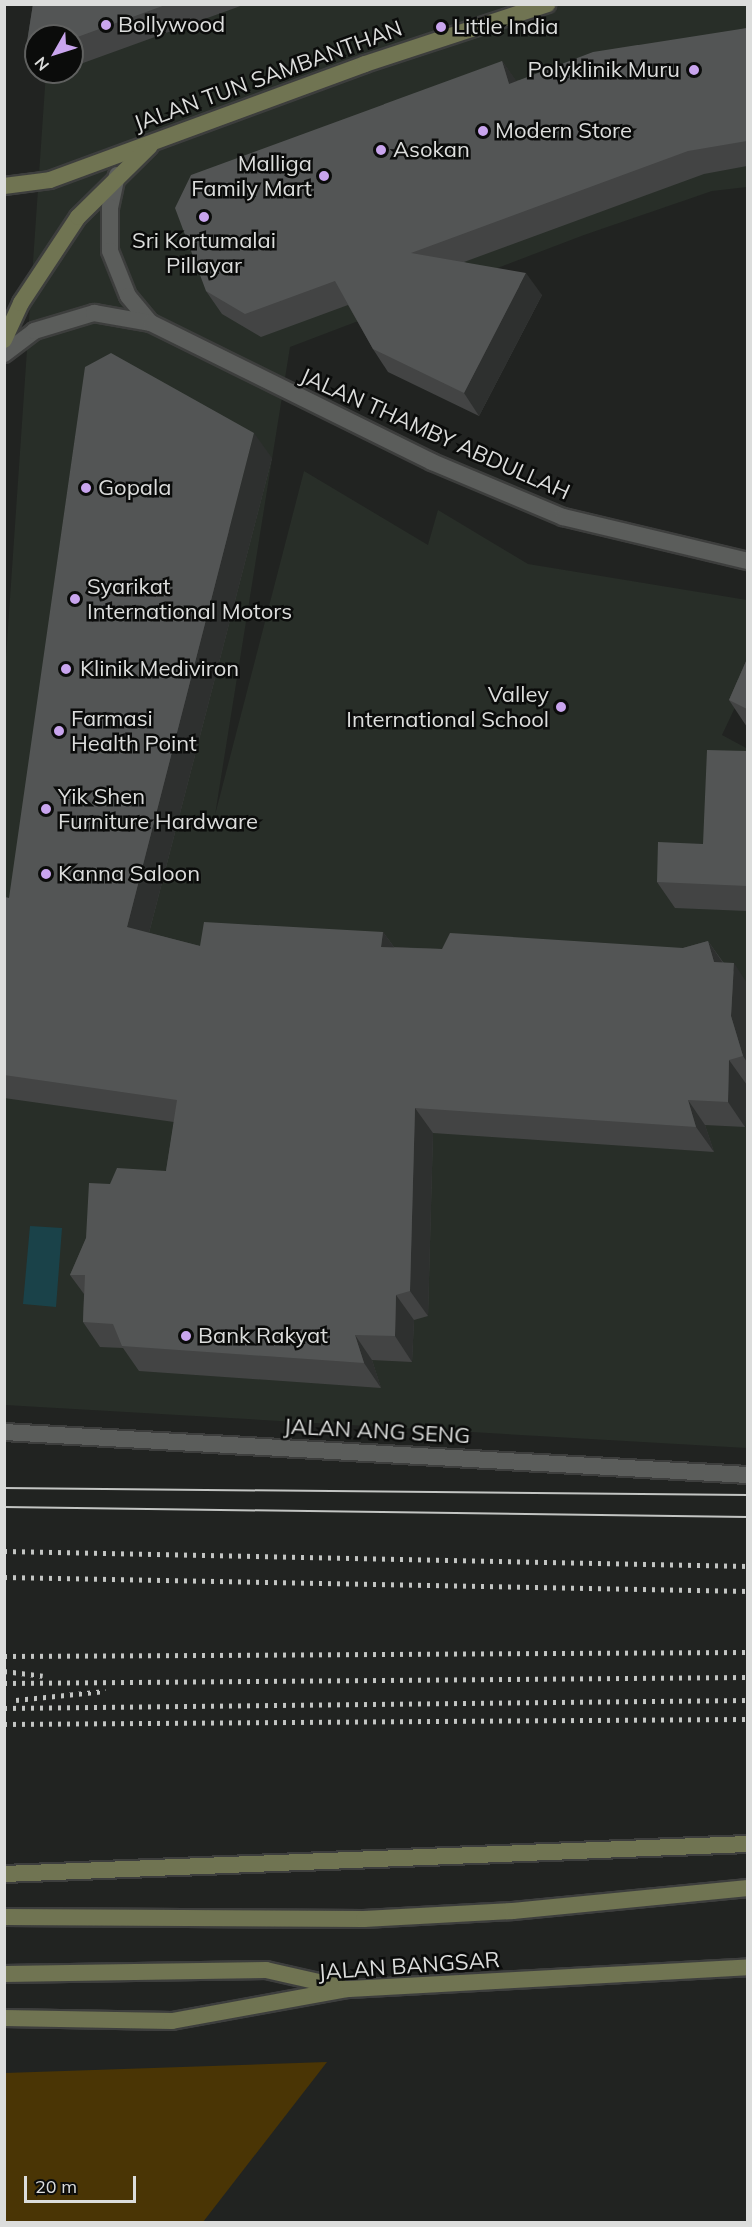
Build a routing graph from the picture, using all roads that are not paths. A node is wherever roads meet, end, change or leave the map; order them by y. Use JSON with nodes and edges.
{"nodes":[{"id":1,"x":547,"y":4,"type":"edge"},
{"id":2,"x":157,"y":140,"type":"junction"},
{"id":3,"x":117,"y":175,"type":"junction"},
{"id":4,"x":4,"y":186,"type":"edge"},
{"id":5,"x":151,"y":323,"type":"junction"},
{"id":6,"x":4,"y":340,"type":"edge"},
{"id":7,"x":4,"y":354,"type":"edge"},
{"id":8,"x":747,"y":561,"type":"edge"},
{"id":9,"x":4,"y":1432,"type":"edge"},
{"id":10,"x":747,"y":1474,"type":"edge"},
{"id":11,"x":747,"y":1844,"type":"edge"},
{"id":12,"x":4,"y":1874,"type":"edge"},
{"id":13,"x":747,"y":1888,"type":"edge"},
{"id":14,"x":4,"y":1917,"type":"edge"},
{"id":15,"x":747,"y":1967,"type":"edge"},
{"id":16,"x":4,"y":1974,"type":"edge"},
{"id":17,"x":348,"y":1989,"type":"junction"},
{"id":18,"x":4,"y":2018,"type":"edge"}],
"edges":[{"from":1,"to":2,"type":"main road","name":"JALAN TUN SAMBANTHAN"},
{"from":2,"to":3,"type":"main road"},
{"from":2,"to":4,"type":"main road","name":"JALAN TUN SAMBANTHAN"},
{"from":3,"to":5,"type":"street","name":"JALAN THAMBY ABDULLAH"},
{"from":3,"to":6,"type":"main road"},
{"from":5,"to":7,"type":"street","name":"JALAN THAMBY ABDULLAH"},
{"from":5,"to":8,"type":"street","name":"JALAN THAMBY ABDULLAH"},
{"from":9,"to":10,"type":"street","name":"JALAN ANG SENG"},
{"from":11,"to":12,"type":"main road"},
{"from":13,"to":14,"type":"main road"},
{"from":15,"to":17,"type":"main road","name":"JALAN BANGSAR"},
{"from":16,"to":17,"type":"main road"},
{"from":17,"to":18,"type":"main road","name":"JALAN BANGSAR"}]}
